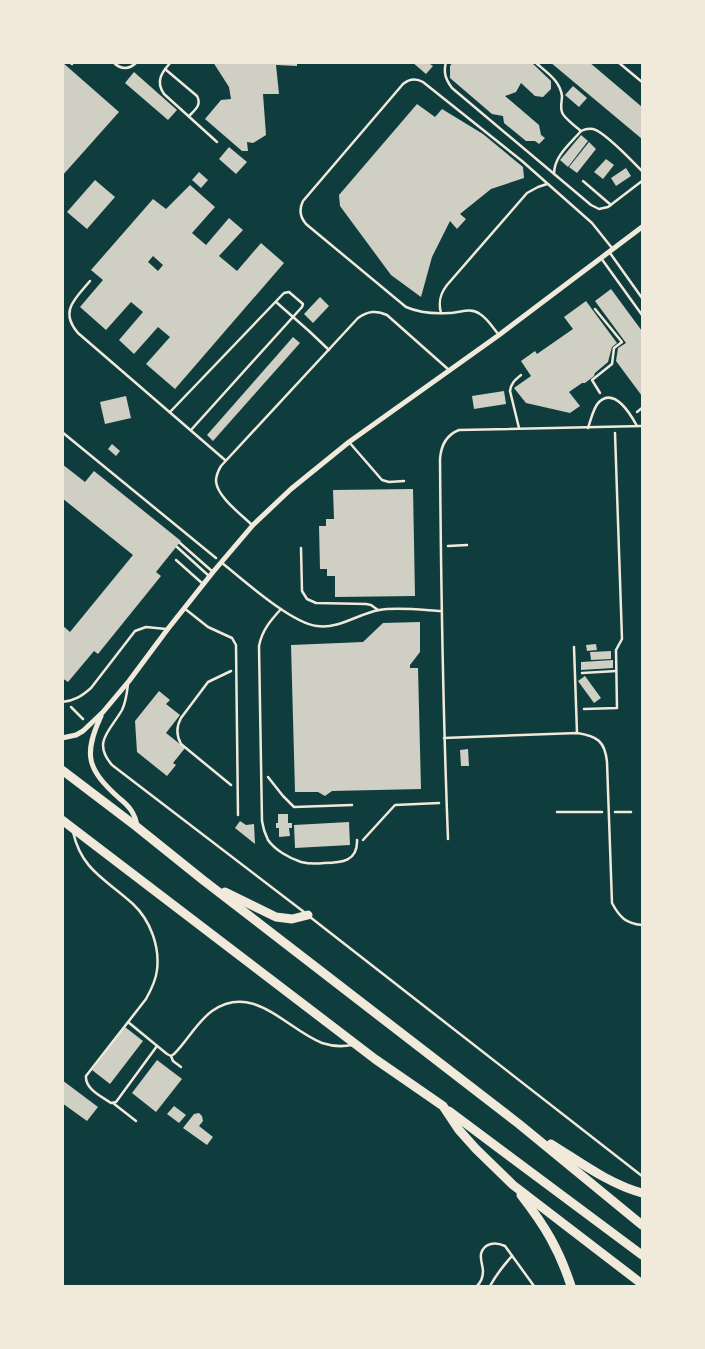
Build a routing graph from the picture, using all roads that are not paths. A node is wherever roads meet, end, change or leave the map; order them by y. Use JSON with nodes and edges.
{"nodes":[{"id":1,"x":113,"y":62,"type":"edge"},
{"id":2,"x":138,"y":62,"type":"edge"},
{"id":3,"x":171,"y":62,"type":"edge"},
{"id":4,"x":446,"y":62,"type":"edge"},
{"id":5,"x":535,"y":62,"type":"edge"},
{"id":6,"x":618,"y":62,"type":"edge"},
{"id":7,"x":165,"y":69,"type":"junction"},
{"id":8,"x":642,"y":82,"type":"edge"},
{"id":9,"x":189,"y":116,"type":"junction"},
{"id":10,"x":581,"y":131,"type":"junction"},
{"id":11,"x":217,"y":142,"type":"dead end"},
{"id":12,"x":642,"y":171,"type":"edge"},
{"id":13,"x":554,"y":174,"type":"junction"},
{"id":14,"x":583,"y":181,"type":"dead end"},
{"id":15,"x":642,"y":181,"type":"edge"},
{"id":16,"x":548,"y":184,"type":"junction"},
{"id":17,"x":611,"y":205,"type":"junction"},
{"id":18,"x":642,"y":227,"type":"edge"},
{"id":19,"x":610,"y":250,"type":"junction"},
{"id":20,"x":600,"y":257,"type":"junction"},
{"id":21,"x":90,"y":281,"type":"dead end"},
{"id":22,"x":642,"y":298,"type":"edge"},
{"id":23,"x":276,"y":302,"type":"junction"},
{"id":24,"x":441,"y":313,"type":"junction"},
{"id":25,"x":642,"y":315,"type":"edge"},
{"id":26,"x":294,"y":317,"type":"junction"},
{"id":27,"x":499,"y":335,"type":"junction"},
{"id":28,"x":329,"y":350,"type":"junction"},
{"id":29,"x":450,"y":371,"type":"junction"},
{"id":30,"x":521,"y":375,"type":"dead end"},
{"id":31,"x":170,"y":412,"type":"junction"},
{"id":32,"x":637,"y":426,"type":"junction"},
{"id":33,"x":642,"y":426,"type":"edge"},
{"id":34,"x":520,"y":428,"type":"junction"},
{"id":35,"x":588,"y":428,"type":"junction"},
{"id":36,"x":191,"y":430,"type":"junction"},
{"id":37,"x":349,"y":442,"type":"junction"},
{"id":38,"x":226,"y":460,"type":"junction"},
{"id":39,"x":404,"y":481,"type":"dead end"},
{"id":40,"x":253,"y":526,"type":"junction"},
{"id":41,"x":180,"y":543,"type":"dead end"},
{"id":42,"x":177,"y":547,"type":"dead end"},
{"id":43,"x":301,"y":548,"type":"dead end"},
{"id":44,"x":176,"y":560,"type":"dead end"},
{"id":45,"x":221,"y":562,"type":"junction"},
{"id":46,"x":211,"y":574,"type":"junction"},
{"id":47,"x":203,"y":584,"type":"junction"},
{"id":48,"x":184,"y":608,"type":"junction"},
{"id":49,"x":281,"y":609,"type":"junction"},
{"id":50,"x":378,"y":610,"type":"junction"},
{"id":51,"x":441,"y":611,"type":"junction"},
{"id":52,"x":167,"y":630,"type":"junction"},
{"id":53,"x":574,"y":647,"type":"dead end"},
{"id":54,"x":129,"y":681,"type":"junction"},
{"id":55,"x":64,"y":702,"type":"edge"},
{"id":56,"x":103,"y":712,"type":"junction"},
{"id":57,"x":577,"y":733,"type":"junction"},
{"id":58,"x":62,"y":738,"type":"edge"},
{"id":59,"x":444,"y":738,"type":"junction"},
{"id":60,"x":62,"y":770,"type":"edge"},
{"id":61,"x":238,"y":815,"type":"dead end"},
{"id":62,"x":62,"y":820,"type":"edge"},
{"id":63,"x":72,"y":826,"type":"junction"},
{"id":64,"x":137,"y":827,"type":"junction"},
{"id":65,"x":448,"y":839,"type":"dead end"},
{"id":66,"x":357,"y":840,"type":"dead end"},
{"id":67,"x":203,"y":880,"type":"junction"},
{"id":68,"x":308,"y":915,"type":"junction"},
{"id":69,"x":642,"y":925,"type":"edge"},
{"id":70,"x":128,"y":1022,"type":"junction"},
{"id":71,"x":357,"y":1045,"type":"junction"},
{"id":72,"x":157,"y":1046,"type":"junction"},
{"id":73,"x":171,"y":1056,"type":"junction"},
{"id":74,"x":181,"y":1067,"type":"dead end"},
{"id":75,"x":113,"y":1103,"type":"junction"},
{"id":76,"x":443,"y":1106,"type":"junction"},
{"id":77,"x":136,"y":1120,"type":"dead end"},
{"id":78,"x":519,"y":1124,"type":"junction"},
{"id":79,"x":642,"y":1176,"type":"edge"},
{"id":80,"x":513,"y":1186,"type":"junction"},
{"id":81,"x":642,"y":1193,"type":"edge"},
{"id":82,"x":642,"y":1225,"type":"edge"},
{"id":83,"x":642,"y":1255,"type":"edge"},
{"id":84,"x":512,"y":1256,"type":"junction"},
{"id":85,"x":642,"y":1284,"type":"edge"},
{"id":86,"x":477,"y":1286,"type":"edge"},
{"id":87,"x":490,"y":1286,"type":"edge"},
{"id":88,"x":534,"y":1286,"type":"edge"},
{"id":89,"x":570,"y":1286,"type":"edge"}],
"edges":[{"from":1,"to":2,"type":"lane"},
{"from":3,"to":7,"type":"lane"},
{"from":4,"to":13,"type":"lane"},
{"from":5,"to":10,"type":"lane"},
{"from":6,"to":8,"type":"lane"},
{"from":7,"to":9,"type":"lane"},
{"from":7,"to":9,"type":"lane"},
{"from":9,"to":11,"type":"lane"},
{"from":10,"to":12,"type":"lane"},
{"from":10,"to":13,"type":"lane"},
{"from":13,"to":17,"type":"lane"},
{"from":14,"to":17,"type":"lane"},
{"from":15,"to":17,"type":"lane"},
{"from":16,"to":19,"type":"lane"},
{"from":16,"to":24,"type":"lane"},
{"from":16,"to":24,"type":"lane"},
{"from":18,"to":19,"type":"street"},
{"from":19,"to":20,"type":"street"},
{"from":19,"to":22,"type":"lane"},
{"from":20,"to":25,"type":"lane"},
{"from":20,"to":27,"type":"street"},
{"from":21,"to":31,"type":"lane"},
{"from":23,"to":26,"type":"lane"},
{"from":23,"to":26,"type":"lane"},
{"from":23,"to":31,"type":"lane"},
{"from":24,"to":27,"type":"lane"},
{"from":26,"to":28,"type":"lane"},
{"from":26,"to":36,"type":"lane"},
{"from":27,"to":29,"type":"street"},
{"from":28,"to":29,"type":"lane"},
{"from":28,"to":38,"type":"lane"},
{"from":29,"to":37,"type":"street"},
{"from":30,"to":34,"type":"lane"},
{"from":31,"to":36,"type":"lane"},
{"from":32,"to":33,"type":"lane"},
{"from":32,"to":35,"type":"lane"},
{"from":32,"to":35,"type":"lane"},
{"from":34,"to":35,"type":"lane"},
{"from":34,"to":51,"type":"lane"},
{"from":36,"to":38,"type":"lane"},
{"from":37,"to":39,"type":"lane"},
{"from":37,"to":40,"type":"street"},
{"from":38,"to":40,"type":"lane"},
{"from":40,"to":45,"type":"street"},
{"from":41,"to":46,"type":"lane"},
{"from":42,"to":46,"type":"lane"},
{"from":43,"to":50,"type":"lane"},
{"from":44,"to":47,"type":"lane"},
{"from":45,"to":46,"type":"street"},
{"from":45,"to":49,"type":"lane"},
{"from":46,"to":47,"type":"street"},
{"from":47,"to":48,"type":"street"},
{"from":48,"to":52,"type":"street"},
{"from":48,"to":61,"type":"lane"},
{"from":49,"to":50,"type":"lane"},
{"from":49,"to":66,"type":"lane"},
{"from":50,"to":51,"type":"lane"},
{"from":51,"to":59,"type":"lane"},
{"from":52,"to":54,"type":"street"},
{"from":52,"to":55,"type":"lane"},
{"from":53,"to":57,"type":"lane"},
{"from":54,"to":56,"type":"street"},
{"from":54,"to":68,"type":"lane"},
{"from":56,"to":58,"type":"street"},
{"from":56,"to":64,"type":"street"},
{"from":57,"to":59,"type":"lane"},
{"from":57,"to":69,"type":"lane"},
{"from":59,"to":65,"type":"lane"},
{"from":60,"to":64,"type":"main road"},
{"from":62,"to":63,"type":"main road"},
{"from":63,"to":70,"type":"lane"},
{"from":63,"to":71,"type":"main road"},
{"from":64,"to":67,"type":"main road"},
{"from":67,"to":68,"type":"main road"},
{"from":67,"to":78,"type":"main road"},
{"from":68,"to":79,"type":"lane"},
{"from":70,"to":72,"type":"lane"},
{"from":70,"to":75,"type":"lane"},
{"from":71,"to":73,"type":"lane"},
{"from":71,"to":76,"type":"main road"},
{"from":72,"to":73,"type":"lane"},
{"from":72,"to":75,"type":"lane"},
{"from":73,"to":74,"type":"lane"},
{"from":75,"to":77,"type":"lane"},
{"from":76,"to":80,"type":"main road"},
{"from":76,"to":83,"type":"main road"},
{"from":78,"to":81,"type":"main road"},
{"from":78,"to":82,"type":"main road"},
{"from":80,"to":85,"type":"main road"},
{"from":80,"to":89,"type":"main road"},
{"from":84,"to":86,"type":"lane"},
{"from":84,"to":87,"type":"lane"},
{"from":84,"to":88,"type":"lane"}]}
